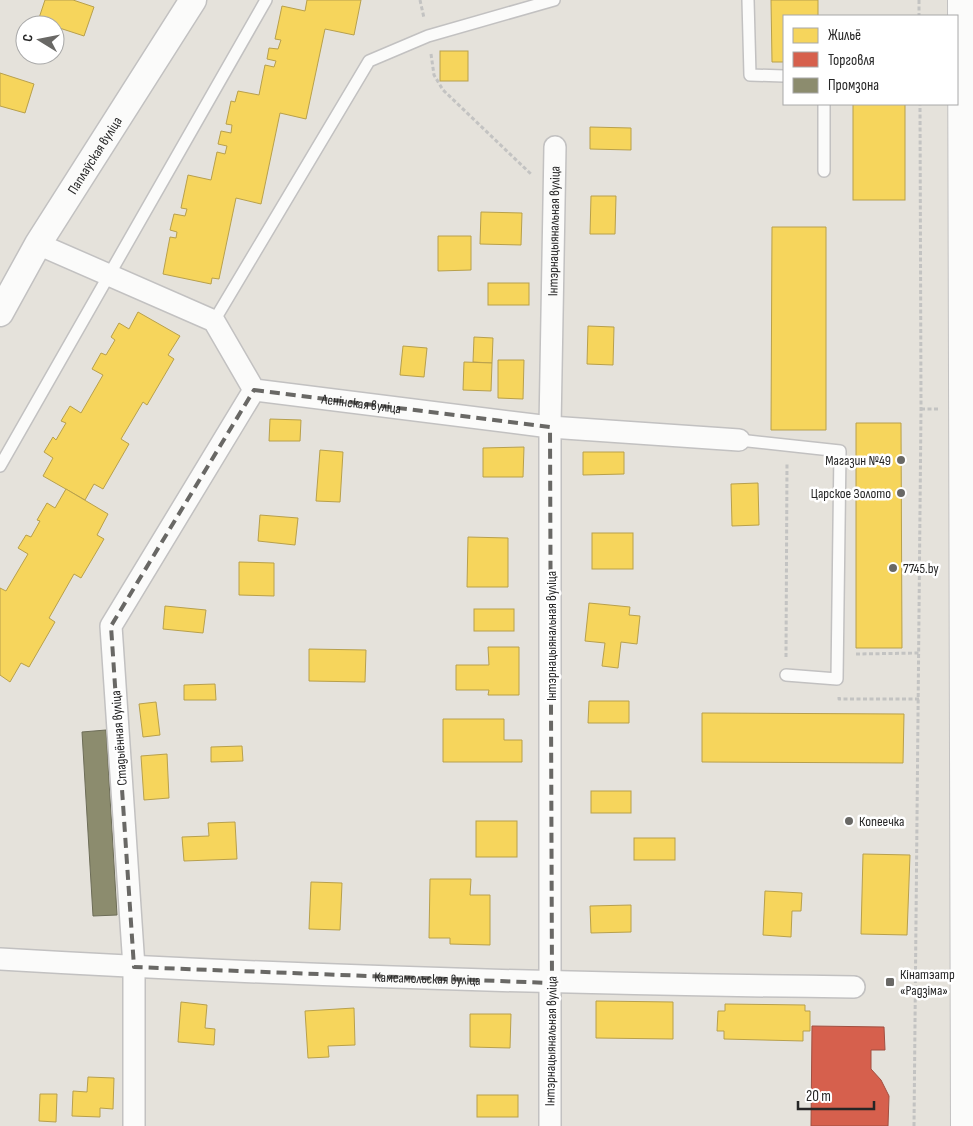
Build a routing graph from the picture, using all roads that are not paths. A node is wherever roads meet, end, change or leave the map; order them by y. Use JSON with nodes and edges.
{"nodes":[{"id":1,"x":193,"y":0,"type":"edge"},
{"id":2,"x":266,"y":0,"type":"edge"},
{"id":3,"x":554,"y":0,"type":"edge"},
{"id":4,"x":748,"y":0,"type":"edge"},
{"id":5,"x":962,"y":0,"type":"edge"},
{"id":6,"x":783,"y":76,"type":"edge"},
{"id":7,"x":824,"y":105,"type":"edge"},
{"id":8,"x":555,"y":147,"type":"dead end"},
{"id":9,"x":824,"y":171,"type":"dead end"},
{"id":10,"x":38,"y":244,"type":"junction"},
{"id":11,"x":109,"y":276,"type":"junction"},
{"id":12,"x":0,"y":313,"type":"edge"},
{"id":13,"x":214,"y":321,"type":"junction"},
{"id":14,"x":254,"y":390,"type":"junction"},
{"id":15,"x":550,"y":427,"type":"junction"},
{"id":16,"x":739,"y":440,"type":"joint"},
{"id":17,"x":0,"y":466,"type":"edge"},
{"id":18,"x":786,"y":675,"type":"road end"},
{"id":19,"x":0,"y":959,"type":"edge"},
{"id":20,"x":134,"y":967,"type":"junction"},
{"id":21,"x":552,"y":983,"type":"junction"},
{"id":22,"x":854,"y":987,"type":"dead end"},
{"id":23,"x":134,"y":1126,"type":"edge"},
{"id":24,"x":550,"y":1126,"type":"edge"},
{"id":25,"x":965,"y":1126,"type":"edge"}],
"edges":[{"from":1,"to":10,"type":"street","name":"Паплаўская вуліца"},
{"from":2,"to":11,"type":"lane"},
{"from":3,"to":13,"type":"lane"},
{"from":4,"to":6,"type":"lane"},
{"from":5,"to":25,"type":"main road"},
{"from":7,"to":9,"type":"lane"},
{"from":8,"to":15,"type":"street","name":"Інтэрнацыянальная вуліца"},
{"from":10,"to":11,"type":"street"},
{"from":10,"to":12,"type":"street","name":"Паплаўская вуліца"},
{"from":11,"to":13,"type":"street"},
{"from":11,"to":17,"type":"lane"},
{"from":13,"to":14,"type":"street"},
{"from":14,"to":15,"type":"street","name":"Ленінская вуліца"},
{"from":14,"to":20,"type":"street","name":"Стадыённая вуліца"},
{"from":15,"to":16,"type":"street","name":"Ленінская вуліца"},
{"from":15,"to":21,"type":"street","name":"Інтэрнацыянальная вуліца"},
{"from":16,"to":18,"type":"lane"},
{"from":19,"to":20,"type":"street","name":"Камсамольская вуліца"},
{"from":20,"to":21,"type":"street","name":"Камсамольская вуліца"},
{"from":20,"to":23,"type":"street","name":"Стадыённая вуліца"},
{"from":21,"to":22,"type":"street","name":"Камсамольская вуліца"},
{"from":21,"to":24,"type":"street","name":"Інтэрнацыянальная вуліца"}]}
